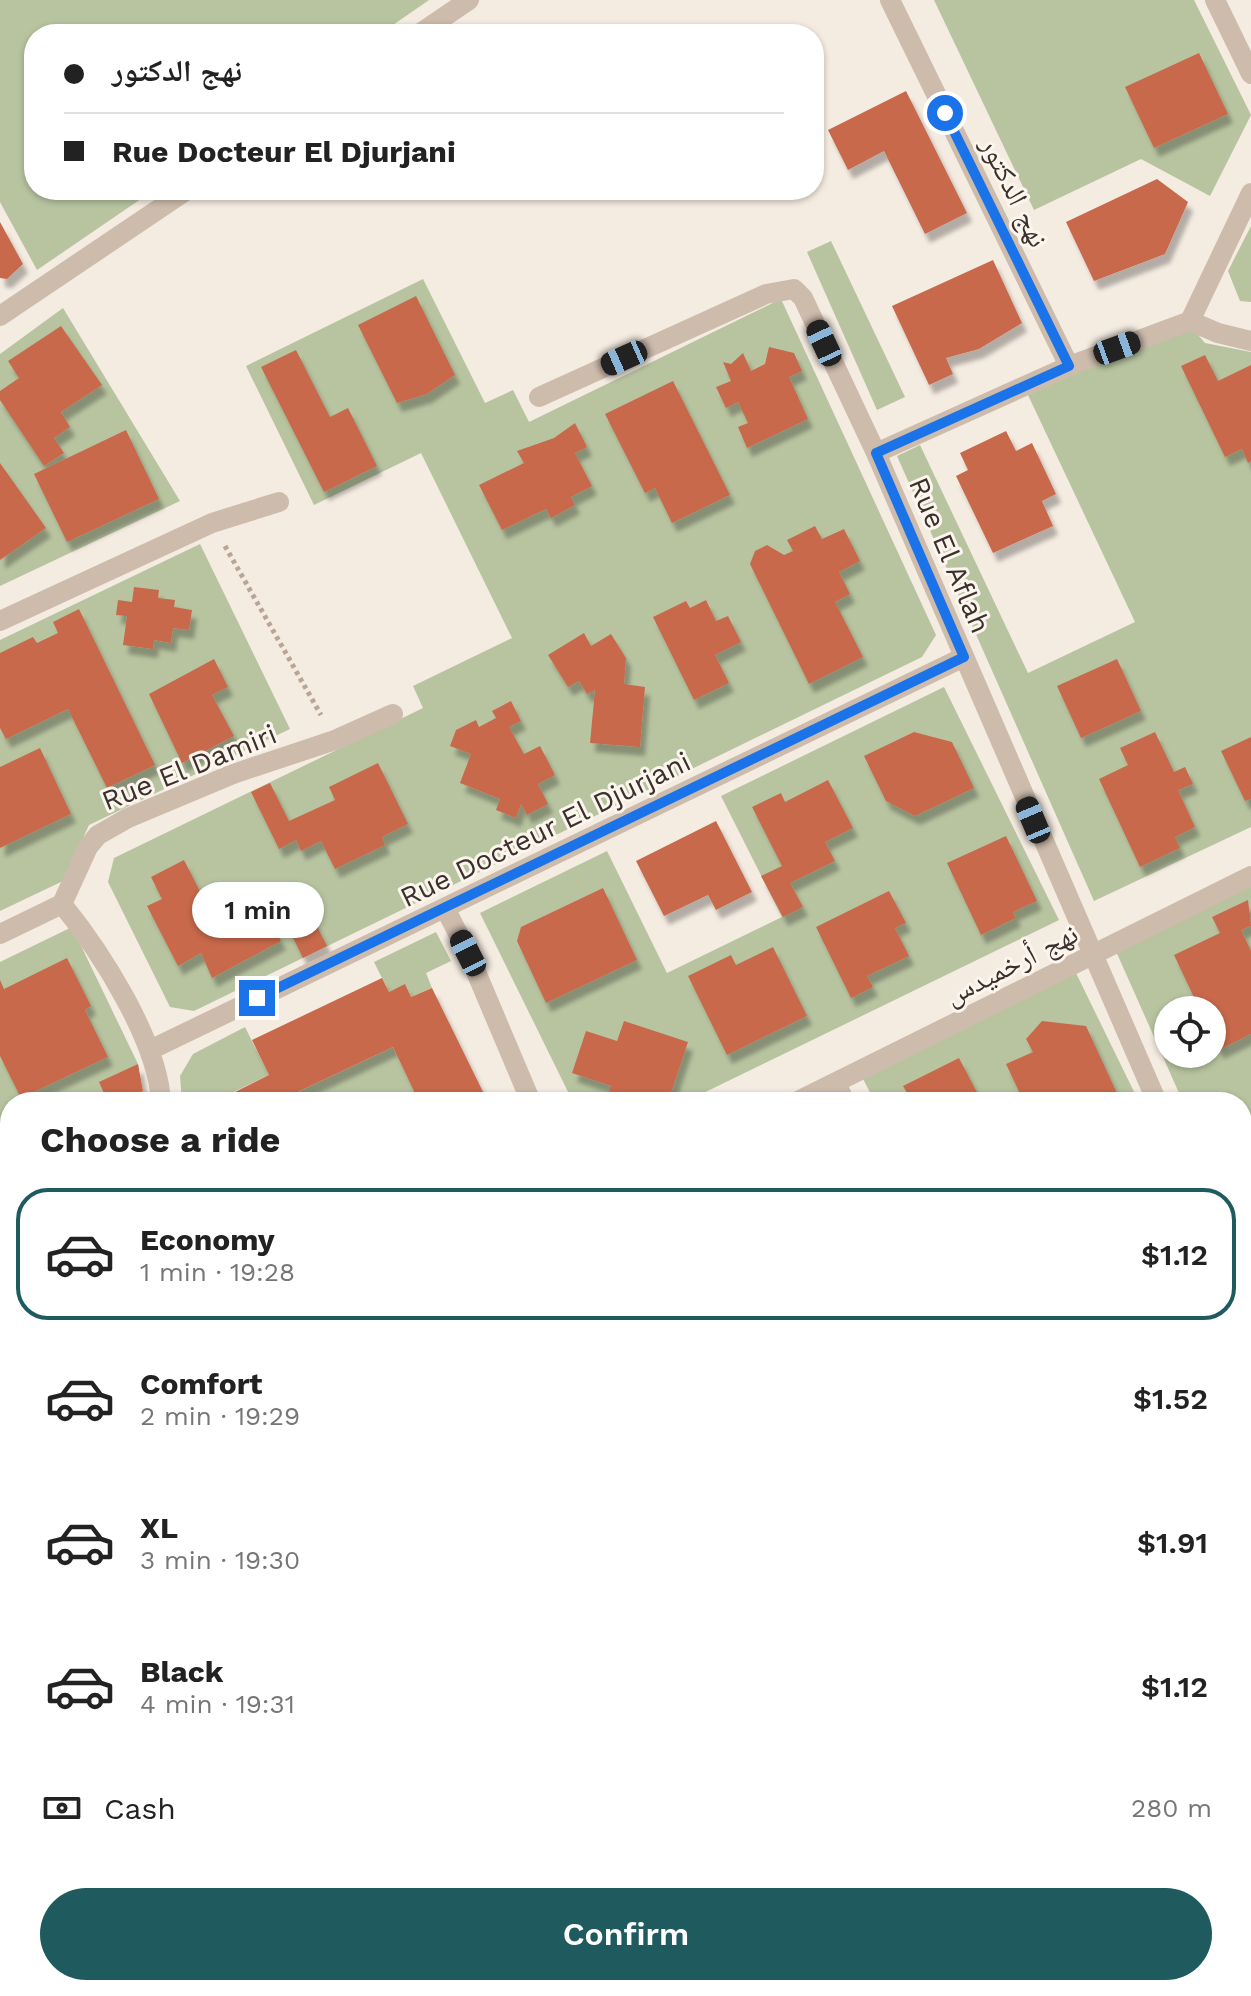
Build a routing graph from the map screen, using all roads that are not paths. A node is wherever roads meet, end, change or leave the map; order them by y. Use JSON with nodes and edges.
{"nodes":[{"id":1,"x":469,"y":0,"type":"edge"},
{"id":2,"x":890,"y":0,"type":"edge"},
{"id":3,"x":1215,"y":0,"type":"edge"},
{"id":4,"x":434,"y":24,"type":"edge"},
{"id":5,"x":1251,"y":74,"type":"edge"},
{"id":6,"x":1251,"y":193,"type":"edge"},
{"id":7,"x":172,"y":200,"type":"edge"},
{"id":8,"x":0,"y":316,"type":"edge"},
{"id":9,"x":1190,"y":321,"type":"junction"},
{"id":10,"x":1251,"y":341,"type":"edge"},
{"id":11,"x":1069,"y":366,"type":"junction"},
{"id":12,"x":539,"y":397,"type":"dead end"},
{"id":13,"x":876,"y":453,"type":"junction"},
{"id":14,"x":279,"y":502,"type":"dead end"},
{"id":15,"x":0,"y":621,"type":"edge"},
{"id":16,"x":964,"y":657,"type":"junction"},
{"id":17,"x":393,"y":714,"type":"dead end"},
{"id":18,"x":1251,"y":876,"type":"edge"},
{"id":19,"x":62,"y":904,"type":"junction"},
{"id":20,"x":445,"y":908,"type":"junction"},
{"id":21,"x":0,"y":934,"type":"edge"},
{"id":22,"x":1090,"y":955,"type":"junction"},
{"id":23,"x":150,"y":1050,"type":"junction"},
{"id":24,"x":160,"y":1092,"type":"edge"},
{"id":25,"x":527,"y":1092,"type":"edge"},
{"id":26,"x":842,"y":1092,"type":"edge"},
{"id":27,"x":1152,"y":1092,"type":"edge"}],
"edges":[{"from":1,"to":4,"type":"street"},
{"from":2,"to":11,"type":"street","name":"نهج الدكتور"},
{"from":3,"to":5,"type":"street"},
{"from":6,"to":9,"type":"street"},
{"from":7,"to":8,"type":"street"},
{"from":9,"to":10,"type":"street"},
{"from":9,"to":11,"type":"street"},
{"from":11,"to":13,"type":"street"},
{"from":12,"to":13,"type":"street","name":"Rue El Aflah"},
{"from":13,"to":16,"type":"street","name":"Rue El Aflah"},
{"from":14,"to":15,"type":"street"},
{"from":16,"to":20,"type":"street","name":"Rue Docteur El Djurjani"},
{"from":16,"to":22,"type":"street","name":"Rue El Aflah"},
{"from":17,"to":19,"type":"street","name":"Rue El Damiri"},
{"from":18,"to":22,"type":"street","name":"نهج أرخميدس"},
{"from":19,"to":21,"type":"street"},
{"from":19,"to":23,"type":"street"},
{"from":20,"to":23,"type":"street","name":"Rue Docteur El Djurjani"},
{"from":20,"to":25,"type":"street"},
{"from":22,"to":26,"type":"street","name":"نهج أرخميدس"},
{"from":22,"to":27,"type":"street","name":"Rue El Aflah"},
{"from":23,"to":24,"type":"street"}]}
